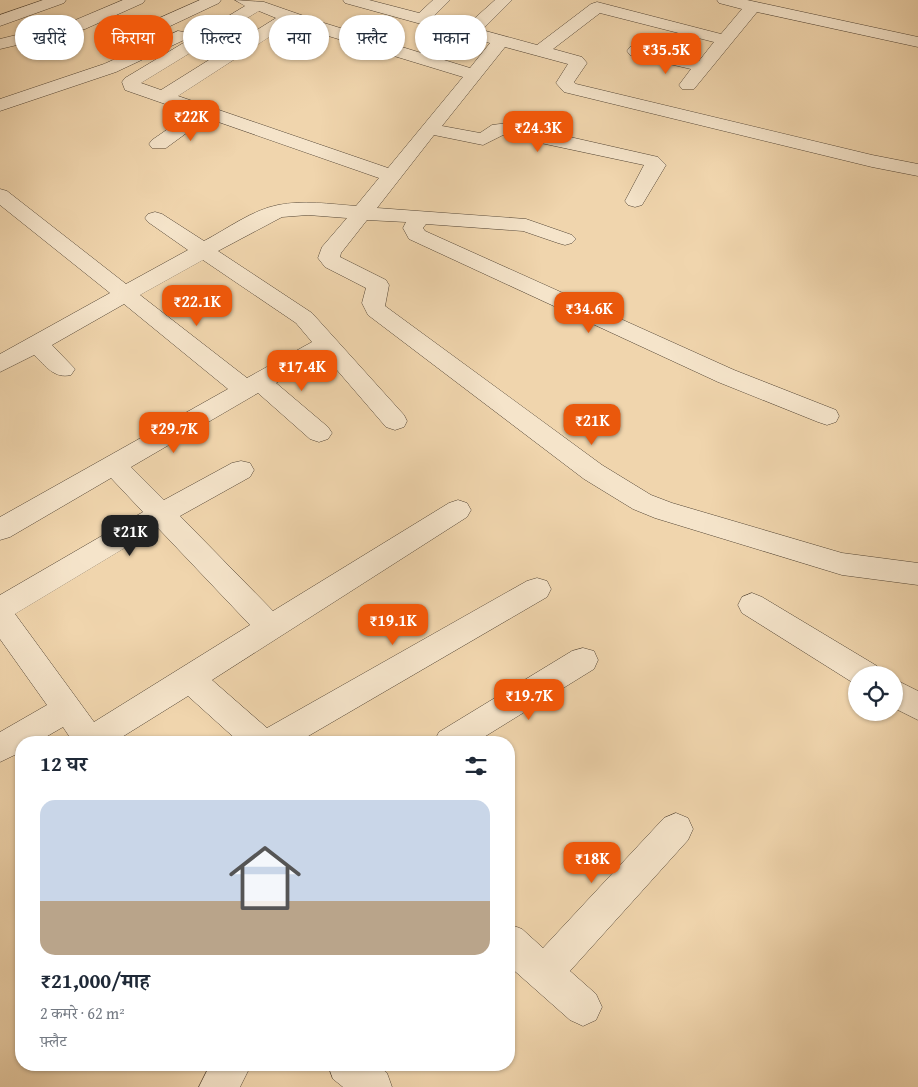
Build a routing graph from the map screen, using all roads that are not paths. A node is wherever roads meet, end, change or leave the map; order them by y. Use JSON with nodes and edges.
{"nodes":[{"id":1,"x":58,"y":0,"type":"edge"},
{"id":2,"x":137,"y":0,"type":"edge"},
{"id":3,"x":213,"y":0,"type":"edge"},
{"id":4,"x":442,"y":0,"type":"edge"},
{"id":5,"x":504,"y":0,"type":"edge"},
{"id":6,"x":725,"y":0,"type":"edge"},
{"id":7,"x":250,"y":2,"type":"edge"},
{"id":8,"x":753,"y":6,"type":"junction"},
{"id":9,"x":345,"y":7,"type":"edge"},
{"id":10,"x":287,"y":15,"type":"edge"},
{"id":11,"x":426,"y":15,"type":"edge"},
{"id":12,"x":487,"y":16,"type":"edge"},
{"id":13,"x":173,"y":18,"type":"edge"},
{"id":14,"x":415,"y":18,"type":"edge"},
{"id":15,"x":329,"y":19,"type":"edge"},
{"id":16,"x":0,"y":21,"type":"edge"},
{"id":17,"x":269,"y":29,"type":"edge"},
{"id":18,"x":329,"y":30,"type":"edge"},
{"id":19,"x":487,"y":37,"type":"edge"},
{"id":20,"x":726,"y":40,"type":"junction"},
{"id":21,"x":501,"y":41,"type":"junction"},
{"id":22,"x":918,"y":42,"type":"edge"},
{"id":23,"x":0,"y":44,"type":"edge"},
{"id":24,"x":540,"y":51,"type":"junction"},
{"id":25,"x":636,"y":51,"type":"dead end"},
{"id":26,"x":92,"y":56,"type":"dead end"},
{"id":27,"x":703,"y":67,"type":"junction"},
{"id":28,"x":474,"y":74,"type":"junction"},
{"id":29,"x":688,"y":85,"type":"dead end"},
{"id":30,"x":0,"y":88,"type":"edge"},
{"id":31,"x":162,"y":98,"type":"junction"},
{"id":32,"x":0,"y":105,"type":"edge"},
{"id":33,"x":204,"y":112,"type":"junction"},
{"id":34,"x":430,"y":129,"type":"junction"},
{"id":35,"x":159,"y":144,"type":"dead end"},
{"id":36,"x":918,"y":170,"type":"edge"},
{"id":37,"x":392,"y":176,"type":"junction"},
{"id":38,"x":0,"y":195,"type":"edge"},
{"id":39,"x":634,"y":201,"type":"dead end"},
{"id":40,"x":362,"y":213,"type":"junction"},
{"id":41,"x":155,"y":218,"type":"dead end"},
{"id":42,"x":419,"y":218,"type":"junction"},
{"id":43,"x":565,"y":239,"type":"dead end"},
{"id":44,"x":204,"y":250,"type":"junction"},
{"id":45,"x":124,"y":295,"type":"junction"},
{"id":46,"x":36,"y":343,"type":"junction"},
{"id":47,"x":327,"y":344,"type":"junction"},
{"id":48,"x":0,"y":364,"type":"edge"},
{"id":49,"x":63,"y":369,"type":"dead end"},
{"id":50,"x":253,"y":386,"type":"junction"},
{"id":51,"x":827,"y":416,"type":"dead end"},
{"id":52,"x":395,"y":421,"type":"dead end"},
{"id":53,"x":319,"y":433,"type":"dead end"},
{"id":54,"x":114,"y":465,"type":"junction"},
{"id":55,"x":241,"y":470,"type":"dead end"},
{"id":56,"x":458,"y":510,"type":"dead end"},
{"id":57,"x":161,"y":514,"type":"junction"},
{"id":58,"x":0,"y":530,"type":"edge"},
{"id":59,"x":918,"y":574,"type":"edge"},
{"id":60,"x":537,"y":589,"type":"dead end"},
{"id":61,"x":752,"y":605,"type":"dead end"},
{"id":62,"x":0,"y":610,"type":"edge"},
{"id":63,"x":0,"y":616,"type":"edge"},
{"id":64,"x":270,"y":628,"type":"junction"},
{"id":65,"x":583,"y":660,"type":"dead end"},
{"id":66,"x":851,"y":666,"type":"edge"},
{"id":67,"x":190,"y":679,"type":"junction"},
{"id":68,"x":903,"y":698,"type":"edge"},
{"id":69,"x":918,"y":707,"type":"edge"},
{"id":70,"x":67,"y":710,"type":"junction"},
{"id":71,"x":21,"y":736,"type":"edge"},
{"id":72,"x":86,"y":736,"type":"edge"},
{"id":73,"x":100,"y":736,"type":"edge"},
{"id":74,"x":254,"y":736,"type":"edge"},
{"id":75,"x":281,"y":736,"type":"edge"},
{"id":76,"x":460,"y":736,"type":"edge"},
{"id":77,"x":15,"y":739,"type":"edge"},
{"id":78,"x":0,"y":748,"type":"edge"},
{"id":79,"x":676,"y":829,"type":"dead end"},
{"id":80,"x":515,"y":947,"type":"edge"},
{"id":81,"x":544,"y":973,"type":"junction"},
{"id":82,"x":583,"y":1007,"type":"dead end"},
{"id":83,"x":228,"y":1071,"type":"edge"},
{"id":84,"x":354,"y":1071,"type":"edge"},
{"id":85,"x":218,"y":1087,"type":"edge"},
{"id":86,"x":373,"y":1087,"type":"edge"}],
"edges":[{"from":1,"to":16,"type":"street"},
{"from":2,"to":23,"type":"street"},
{"from":3,"to":13,"type":"street"},
{"from":4,"to":11,"type":"street"},
{"from":5,"to":12,"type":"street"},
{"from":6,"to":8,"type":"street"},
{"from":7,"to":10,"type":"street"},
{"from":7,"to":31,"type":"street"},
{"from":7,"to":32,"type":"street"},
{"from":8,"to":20,"type":"street"},
{"from":8,"to":22,"type":"street"},
{"from":9,"to":14,"type":"street"},
{"from":9,"to":15,"type":"street"},
{"from":17,"to":31,"type":"street"},
{"from":18,"to":28,"type":"street"},
{"from":19,"to":21,"type":"street"},
{"from":20,"to":24,"type":"street"},
{"from":20,"to":27,"type":"street"},
{"from":21,"to":24,"type":"street"},
{"from":21,"to":28,"type":"street"},
{"from":24,"to":36,"type":"street"},
{"from":25,"to":27,"type":"street"},
{"from":26,"to":30,"type":"street"},
{"from":27,"to":29,"type":"street"},
{"from":28,"to":34,"type":"street"},
{"from":31,"to":33,"type":"street"},
{"from":33,"to":35,"type":"street"},
{"from":33,"to":37,"type":"street"},
{"from":34,"to":37,"type":"street"},
{"from":34,"to":39,"type":"street"},
{"from":37,"to":40,"type":"street"},
{"from":38,"to":45,"type":"street"},
{"from":40,"to":42,"type":"street"},
{"from":40,"to":44,"type":"street"},
{"from":40,"to":59,"type":"street"},
{"from":41,"to":44,"type":"street"},
{"from":42,"to":43,"type":"street"},
{"from":42,"to":51,"type":"street"},
{"from":44,"to":45,"type":"street"},
{"from":44,"to":47,"type":"street"},
{"from":45,"to":46,"type":"street"},
{"from":45,"to":50,"type":"street"},
{"from":46,"to":48,"type":"street"},
{"from":46,"to":49,"type":"street"},
{"from":47,"to":50,"type":"street"},
{"from":47,"to":52,"type":"street"},
{"from":50,"to":53,"type":"street"},
{"from":50,"to":54,"type":"street"},
{"from":54,"to":57,"type":"street"},
{"from":54,"to":58,"type":"street"},
{"from":55,"to":57,"type":"street"},
{"from":56,"to":64,"type":"street"},
{"from":57,"to":62,"type":"street"},
{"from":57,"to":64,"type":"street"},
{"from":60,"to":75,"type":"street"},
{"from":61,"to":66,"type":"street"},
{"from":63,"to":70,"type":"street"},
{"from":64,"to":67,"type":"street"},
{"from":65,"to":76,"type":"street"},
{"from":67,"to":73,"type":"street"},
{"from":67,"to":74,"type":"street"},
{"from":68,"to":69,"type":"street"},
{"from":70,"to":71,"type":"street"},
{"from":70,"to":72,"type":"street"},
{"from":77,"to":78,"type":"street"},
{"from":79,"to":81,"type":"street"},
{"from":80,"to":81,"type":"street"},
{"from":81,"to":82,"type":"street"},
{"from":83,"to":85,"type":"street"},
{"from":84,"to":86,"type":"street"}]}
